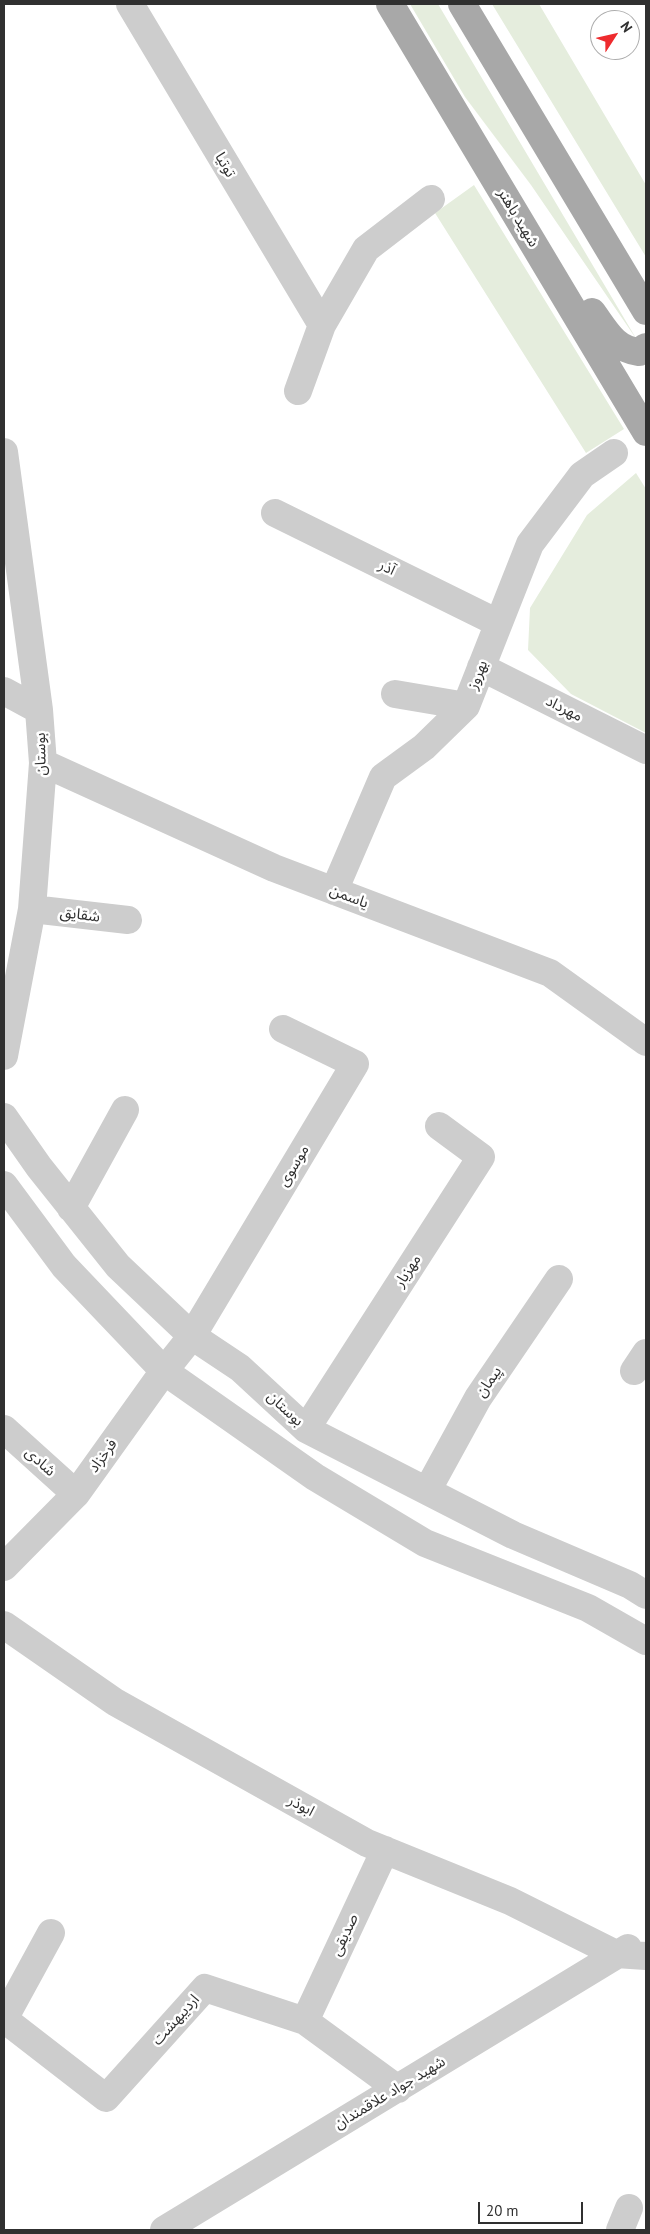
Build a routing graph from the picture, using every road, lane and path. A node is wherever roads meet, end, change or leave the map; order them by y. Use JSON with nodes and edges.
{"nodes":[{"id":1,"x":130,"y":4,"type":"edge"},
{"id":2,"x":390,"y":4,"type":"edge"},
{"id":3,"x":462,"y":4,"type":"edge"},
{"id":4,"x":431,"y":199,"type":"dead end"},
{"id":5,"x":558,"y":284,"type":"junction"},
{"id":6,"x":646,"y":311,"type":"edge"},
{"id":7,"x":322,"y":325,"type":"junction"},
{"id":8,"x":646,"y":347,"type":"edge"},
{"id":9,"x":298,"y":391,"type":"dead end"},
{"id":10,"x":646,"y":432,"type":"edge"},
{"id":11,"x":4,"y":452,"type":"edge"},
{"id":12,"x":614,"y":453,"type":"dead end"},
{"id":13,"x":7,"y":499,"type":"edge"},
{"id":14,"x":275,"y":513,"type":"dead end"},
{"id":15,"x":498,"y":624,"type":"junction"},
{"id":16,"x":481,"y":667,"type":"junction"},
{"id":17,"x":4,"y":691,"type":"edge"},
{"id":18,"x":395,"y":694,"type":"dead end"},
{"id":19,"x":466,"y":706,"type":"junction"},
{"id":20,"x":39,"y":710,"type":"junction"},
{"id":21,"x":646,"y":750,"type":"edge"},
{"id":22,"x":43,"y":762,"type":"junction"},
{"id":23,"x":334,"y":891,"type":"junction"},
{"id":24,"x":32,"y":909,"type":"junction"},
{"id":25,"x":128,"y":920,"type":"dead end"},
{"id":26,"x":283,"y":1029,"type":"dead end"},
{"id":27,"x":646,"y":1042,"type":"edge"},
{"id":28,"x":4,"y":1056,"type":"edge"},
{"id":29,"x":125,"y":1110,"type":"dead end"},
{"id":30,"x":4,"y":1117,"type":"edge"},
{"id":31,"x":439,"y":1126,"type":"dead end"},
{"id":32,"x":4,"y":1185,"type":"edge"},
{"id":33,"x":71,"y":1208,"type":"junction"},
{"id":34,"x":559,"y":1279,"type":"dead end"},
{"id":35,"x":192,"y":1336,"type":"junction"},
{"id":36,"x":164,"y":1371,"type":"junction"},
{"id":37,"x":4,"y":1429,"type":"edge"},
{"id":38,"x":306,"y":1429,"type":"junction"},
{"id":39,"x":427,"y":1490,"type":"junction"},
{"id":40,"x":76,"y":1494,"type":"junction"},
{"id":41,"x":4,"y":1567,"type":"edge"},
{"id":42,"x":646,"y":1595,"type":"edge"},
{"id":43,"x":4,"y":1625,"type":"edge"},
{"id":44,"x":646,"y":1642,"type":"edge"},
{"id":45,"x":385,"y":1850,"type":"junction"},
{"id":46,"x":51,"y":1933,"type":"dead end"},
{"id":47,"x":646,"y":1940,"type":"edge"},
{"id":48,"x":616,"y":1954,"type":"junction"},
{"id":49,"x":646,"y":1956,"type":"edge"},
{"id":50,"x":4,"y":2019,"type":"edge"},
{"id":51,"x":305,"y":2020,"type":"junction"},
{"id":52,"x":398,"y":2089,"type":"junction"},
{"id":53,"x":164,"y":2230,"type":"edge"}],
"edges":[{"from":1,"to":7,"type":"street","name":"توتیا"},
{"from":2,"to":5,"type":"main road","name":"شهید باهنر"},
{"from":3,"to":6,"type":"main road"},
{"from":4,"to":7,"type":"street"},
{"from":5,"to":8,"type":"main road"},
{"from":5,"to":10,"type":"main road","name":"شهید باهنر"},
{"from":7,"to":9,"type":"street"},
{"from":11,"to":13,"type":"street","name":"بوستان"},
{"from":12,"to":15,"type":"street","name":"بهروز"},
{"from":13,"to":20,"type":"street","name":"بوستان"},
{"from":14,"to":15,"type":"street","name":"آذر"},
{"from":15,"to":16,"type":"street","name":"بهروز"},
{"from":16,"to":19,"type":"street","name":"بهروز"},
{"from":16,"to":21,"type":"street","name":"مهرداد"},
{"from":17,"to":20,"type":"street"},
{"from":18,"to":19,"type":"street"},
{"from":19,"to":23,"type":"street","name":"بهروز"},
{"from":20,"to":22,"type":"street","name":"بوستان"},
{"from":22,"to":23,"type":"street","name":"یاسمن"},
{"from":22,"to":24,"type":"street","name":"بوستان"},
{"from":23,"to":27,"type":"street","name":"یاسمن"},
{"from":24,"to":25,"type":"street","name":"شقایق"},
{"from":24,"to":28,"type":"street","name":"بوستان"},
{"from":26,"to":35,"type":"street","name":"موسوی"},
{"from":29,"to":33,"type":"street"},
{"from":30,"to":33,"type":"street","name":"بوستان"},
{"from":31,"to":38,"type":"street","name":"مهزیار"},
{"from":32,"to":36,"type":"street"},
{"from":33,"to":35,"type":"street","name":"بوستان"},
{"from":34,"to":39,"type":"street","name":"پیمان"},
{"from":35,"to":36,"type":"street","name":"فرخزاد"},
{"from":35,"to":38,"type":"street","name":"بوستان"},
{"from":36,"to":40,"type":"street","name":"فرخزاد"},
{"from":36,"to":44,"type":"street"},
{"from":37,"to":40,"type":"street","name":"شادی"},
{"from":38,"to":39,"type":"street","name":"بوستان"},
{"from":39,"to":42,"type":"street","name":"بوستان"},
{"from":40,"to":41,"type":"street","name":"فرخزاد"},
{"from":43,"to":45,"type":"street","name":"ابوذر"},
{"from":45,"to":48,"type":"street","name":"ابوذر"},
{"from":45,"to":51,"type":"street","name":"صدیقی"},
{"from":46,"to":50,"type":"street"},
{"from":47,"to":48,"type":"street","name":"شهید جواد علاقمندان"},
{"from":48,"to":49,"type":"street"},
{"from":48,"to":52,"type":"street","name":"شهید جواد علاقمندان"},
{"from":50,"to":51,"type":"street","name":"اردیبهشت"},
{"from":51,"to":52,"type":"street","name":"اردیبهشت"},
{"from":52,"to":53,"type":"street","name":"شهید جواد علاقمندان"}]}
